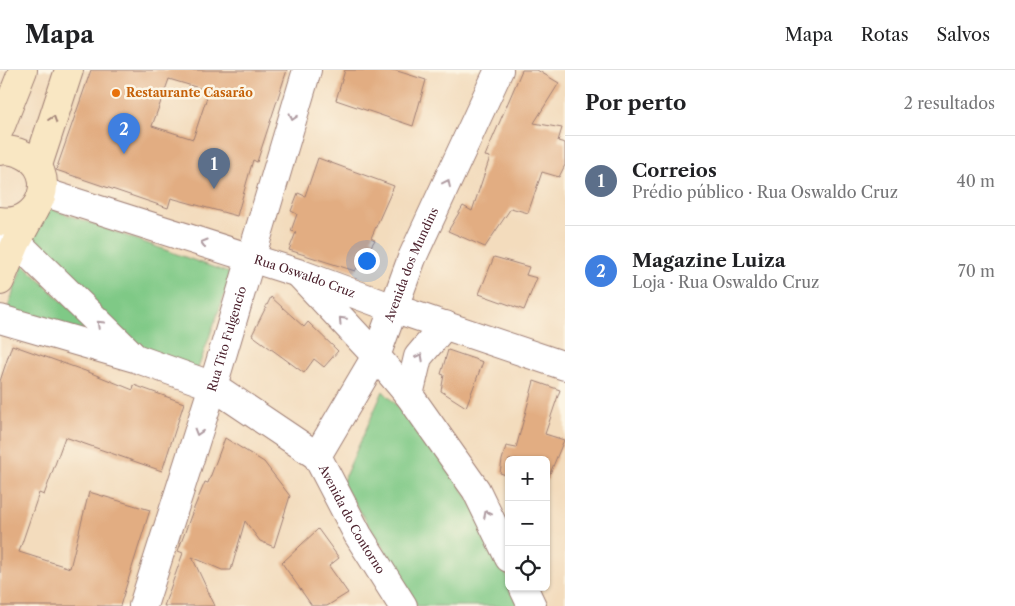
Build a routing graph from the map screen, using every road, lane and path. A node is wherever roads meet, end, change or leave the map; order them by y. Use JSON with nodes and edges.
{"nodes":[{"id":1,"x":23,"y":70,"type":"edge"},
{"id":2,"x":69,"y":70,"type":"edge"},
{"id":3,"x":307,"y":70,"type":"edge"},
{"id":4,"x":499,"y":70,"type":"edge"},
{"id":5,"x":0,"y":128,"type":"edge"},
{"id":6,"x":0,"y":151,"type":"edge"},
{"id":7,"x":38,"y":165,"type":"junction"},
{"id":8,"x":38,"y":201,"type":"junction"},
{"id":9,"x":0,"y":221,"type":"edge"},
{"id":10,"x":8,"y":234,"type":"edge"},
{"id":11,"x":251,"y":257,"type":"junction"},
{"id":12,"x":298,"y":273,"type":"junction"},
{"id":13,"x":0,"y":281,"type":"edge"},
{"id":14,"x":393,"y":308,"type":"junction"},
{"id":15,"x":0,"y":319,"type":"edge"},
{"id":16,"x":445,"y":326,"type":"junction"},
{"id":17,"x":376,"y":356,"type":"junction"},
{"id":18,"x":135,"y":358,"type":"junction"},
{"id":19,"x":565,"y":366,"type":"edge"},
{"id":20,"x":213,"y":386,"type":"junction"},
{"id":21,"x":409,"y":395,"type":"junction"},
{"id":22,"x":317,"y":456,"type":"junction"},
{"id":23,"x":505,"y":550,"type":"edge"},
{"id":24,"x":525,"y":591,"type":"edge"},
{"id":25,"x":144,"y":606,"type":"edge"},
{"id":26,"x":403,"y":606,"type":"edge"},
{"id":27,"x":532,"y":606,"type":"edge"}],
"edges":[{"from":1,"to":5,"type":"main road"},
{"from":7,"to":2,"type":"main road","one_way":true},
{"from":3,"to":11,"type":"street","name":"Rua Tito Fulgencio","one_way":true},
{"from":14,"to":4,"type":"street","name":"Avenida dos Mundins","one_way":true},
{"from":6,"to":7,"type":"main road"},
{"from":7,"to":8,"type":"main road"},
{"from":8,"to":9,"type":"main road"},
{"from":8,"to":10,"type":"main road"},
{"from":11,"to":8,"type":"street","name":"Rua Oswaldo Cruz","one_way":true},
{"from":10,"to":13,"type":"main road"},
{"from":18,"to":10,"type":"street","name":"Avenida do Contorno","one_way":true},
{"from":11,"to":12,"type":"street","name":"Rua Oswaldo Cruz"},
{"from":11,"to":20,"type":"street","name":"Rua Tito Fulgencio"},
{"from":12,"to":14,"type":"street","name":"Rua Oswaldo Cruz"},
{"from":17,"to":12,"type":"street","one_way":true},
{"from":14,"to":16,"type":"street","name":"Rua Oswaldo Cruz"},
{"from":14,"to":17,"type":"street","name":"Avenida dos Mundins"},
{"from":15,"to":18,"type":"street","name":"Avenida do Contorno"},
{"from":16,"to":19,"type":"street","name":"Rua Oswaldo Cruz"},
{"from":21,"to":16,"type":"street","one_way":true},
{"from":17,"to":21,"type":"street"},
{"from":17,"to":22,"type":"street","name":"Avenida dos Mundins"},
{"from":18,"to":20,"type":"street","name":"Avenida do Contorno"},
{"from":20,"to":22,"type":"street","name":"Avenida do Contorno"},
{"from":20,"to":25,"type":"street","name":"Rua Tito Fulgencio","one_way":true},
{"from":23,"to":21,"type":"street","one_way":true},
{"from":22,"to":26,"type":"street","name":"Avenida do Contorno"},
{"from":24,"to":27,"type":"street"}]}
